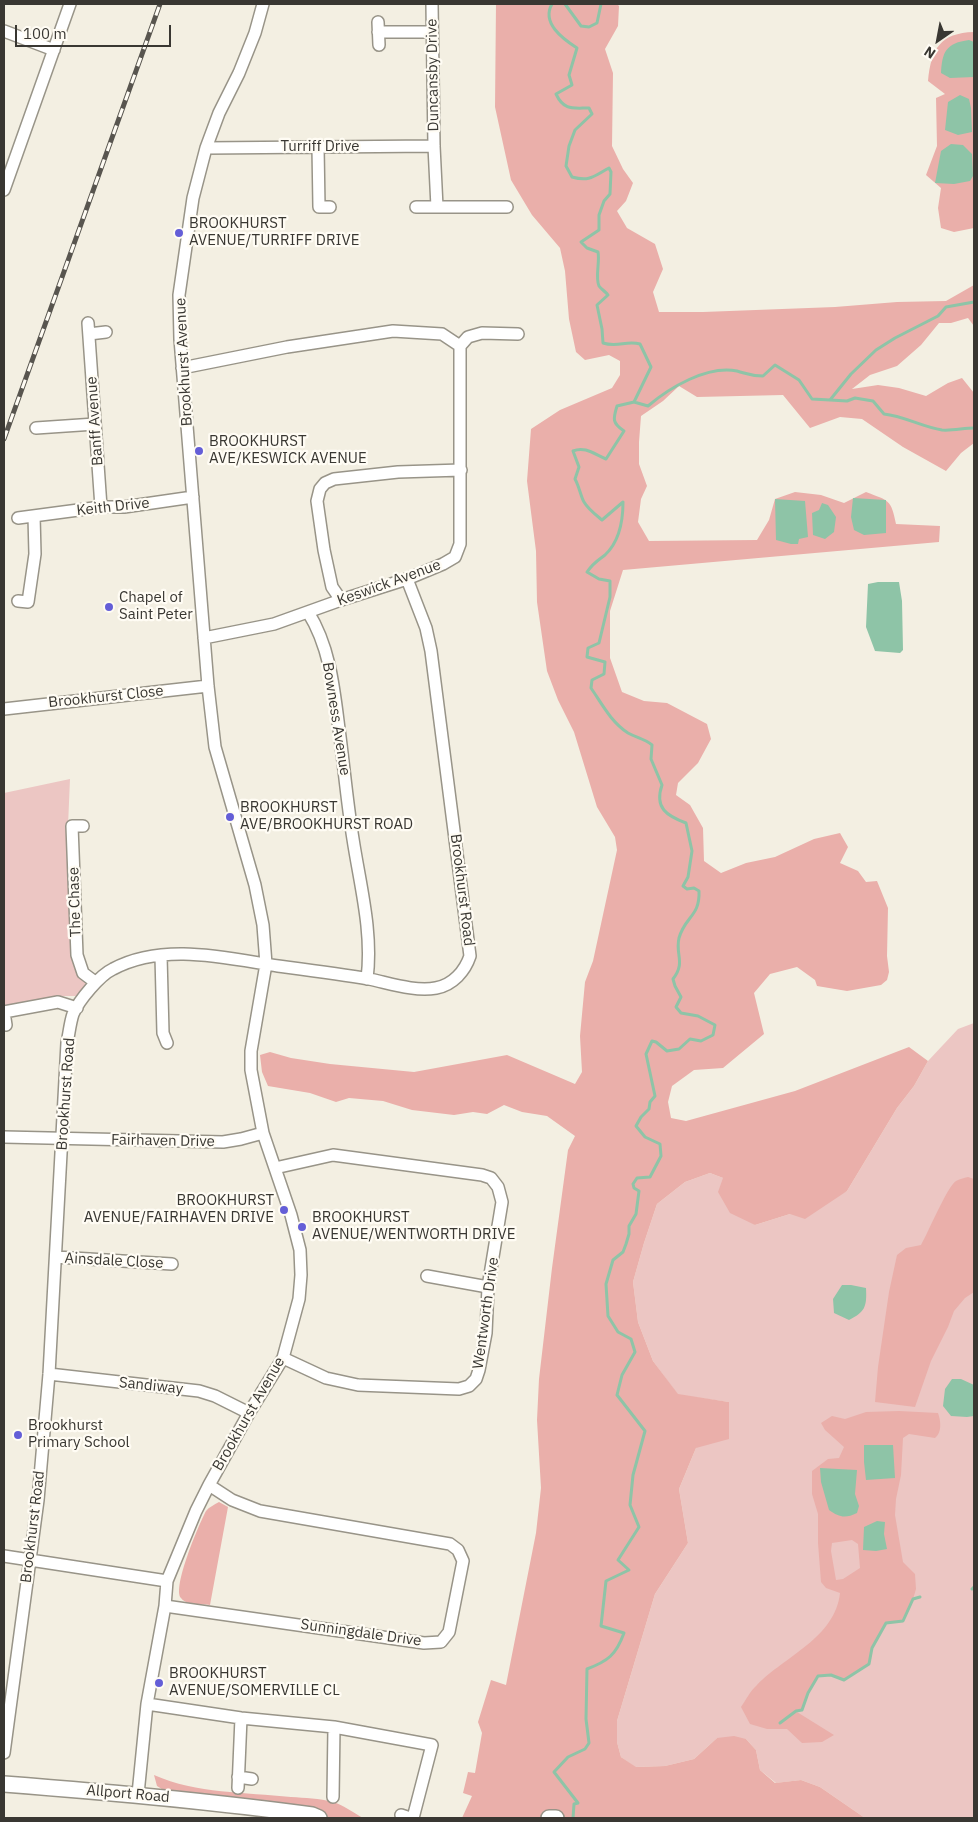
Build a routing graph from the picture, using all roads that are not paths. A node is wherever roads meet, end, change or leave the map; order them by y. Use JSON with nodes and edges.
{"nodes":[{"id":1,"x":70,"y":4,"type":"edge"},
{"id":2,"x":263,"y":4,"type":"edge"},
{"id":3,"x":432,"y":4,"type":"edge"},
{"id":4,"x":4,"y":31,"type":"edge"},
{"id":5,"x":432,"y":32,"type":"junction"},
{"id":6,"x":379,"y":44,"type":"dead end"},
{"id":7,"x":54,"y":50,"type":"junction"},
{"id":8,"x":434,"y":146,"type":"junction"},
{"id":9,"x":318,"y":147,"type":"junction"},
{"id":10,"x":206,"y":148,"type":"junction"},
{"id":11,"x":4,"y":190,"type":"edge"},
{"id":12,"x":319,"y":207,"type":"dead end"},
{"id":13,"x":416,"y":207,"type":"dead end"},
{"id":14,"x":437,"y":207,"type":"junction"},
{"id":15,"x":506,"y":207,"type":"dead end"},
{"id":16,"x":106,"y":332,"type":"dead end"},
{"id":17,"x":518,"y":334,"type":"dead end"},
{"id":18,"x":460,"y":346,"type":"junction"},
{"id":19,"x":182,"y":368,"type":"junction"},
{"id":20,"x":95,"y":424,"type":"junction"},
{"id":21,"x":36,"y":428,"type":"dead end"},
{"id":22,"x":460,"y":470,"type":"junction"},
{"id":23,"x":192,"y":497,"type":"junction"},
{"id":24,"x":101,"y":507,"type":"junction"},
{"id":25,"x":34,"y":516,"type":"junction"},
{"id":26,"x":18,"y":518,"type":"dead end"},
{"id":27,"x":407,"y":578,"type":"junction"},
{"id":28,"x":341,"y":600,"type":"junction"},
{"id":29,"x":18,"y":601,"type":"dead end"},
{"id":30,"x":308,"y":612,"type":"junction"},
{"id":31,"x":204,"y":638,"type":"junction"},
{"id":32,"x":208,"y":686,"type":"junction"},
{"id":33,"x":4,"y":709,"type":"edge"},
{"id":34,"x":83,"y":826,"type":"dead end"},
{"id":35,"x":161,"y":956,"type":"junction"},
{"id":36,"x":266,"y":964,"type":"junction"},
{"id":37,"x":368,"y":979,"type":"junction"},
{"id":38,"x":95,"y":982,"type":"junction"},
{"id":39,"x":77,"y":1008,"type":"junction"},
{"id":40,"x":6,"y":1025,"type":"dead end"},
{"id":41,"x":161,"y":1038,"type":"dead end"},
{"id":42,"x":263,"y":1133,"type":"junction"},
{"id":43,"x":4,"y":1137,"type":"edge"},
{"id":44,"x":62,"y":1139,"type":"junction"},
{"id":45,"x":275,"y":1168,"type":"junction"},
{"id":46,"x":56,"y":1257,"type":"junction"},
{"id":47,"x":172,"y":1264,"type":"dead end"},
{"id":48,"x":427,"y":1276,"type":"dead end"},
{"id":49,"x":488,"y":1287,"type":"junction"},
{"id":50,"x":283,"y":1358,"type":"junction"},
{"id":51,"x":49,"y":1374,"type":"junction"},
{"id":52,"x":249,"y":1413,"type":"junction"},
{"id":53,"x":209,"y":1485,"type":"junction"},
{"id":54,"x":4,"y":1556,"type":"edge"},
{"id":55,"x":29,"y":1559,"type":"junction"},
{"id":56,"x":168,"y":1581,"type":"junction"},
{"id":57,"x":165,"y":1606,"type":"junction"},
{"id":58,"x":147,"y":1704,"type":"junction"},
{"id":59,"x":241,"y":1718,"type":"junction"},
{"id":60,"x":334,"y":1727,"type":"junction"},
{"id":61,"x":4,"y":1753,"type":"edge"},
{"id":62,"x":252,"y":1779,"type":"dead end"},
{"id":63,"x":4,"y":1784,"type":"edge"},
{"id":64,"x":138,"y":1794,"type":"junction"},
{"id":65,"x":333,"y":1797,"type":"dead end"},
{"id":66,"x":251,"y":1812,"type":"edge"},
{"id":67,"x":408,"y":1817,"type":"edge"},
{"id":68,"x":319,"y":1818,"type":"edge"},
{"id":69,"x":549,"y":1818,"type":"edge"},
{"id":70,"x":556,"y":1818,"type":"edge"}],
"edges":[{"from":1,"to":7,"type":"street"},
{"from":2,"to":10,"type":"street","name":"Brookhurst Avenue"},
{"from":3,"to":5,"type":"street","name":"Duncansby Drive"},
{"from":4,"to":7,"type":"street"},
{"from":5,"to":6,"type":"street"},
{"from":5,"to":8,"type":"street","name":"Duncansby Drive"},
{"from":7,"to":11,"type":"street"},
{"from":8,"to":9,"type":"street","name":"Turriff Drive"},
{"from":8,"to":14,"type":"street","name":"Duncansby Drive"},
{"from":9,"to":10,"type":"street","name":"Turriff Drive"},
{"from":9,"to":12,"type":"street"},
{"from":10,"to":19,"type":"street","name":"Brookhurst Avenue"},
{"from":13,"to":14,"type":"street"},
{"from":14,"to":15,"type":"street"},
{"from":16,"to":20,"type":"street","name":"Banff Avenue"},
{"from":17,"to":18,"type":"street"},
{"from":18,"to":19,"type":"street"},
{"from":18,"to":22,"type":"street","name":"Keswick Avenue"},
{"from":19,"to":23,"type":"street","name":"Brookhurst Avenue"},
{"from":20,"to":21,"type":"street"},
{"from":20,"to":24,"type":"street","name":"Banff Avenue"},
{"from":22,"to":27,"type":"street","name":"Keswick Avenue"},
{"from":22,"to":28,"type":"street"},
{"from":23,"to":24,"type":"street","name":"Keith Drive"},
{"from":23,"to":31,"type":"street","name":"Brookhurst Avenue"},
{"from":24,"to":25,"type":"street","name":"Keith Drive"},
{"from":25,"to":26,"type":"street","name":"Keith Drive"},
{"from":25,"to":29,"type":"street"},
{"from":27,"to":28,"type":"street","name":"Keswick Avenue"},
{"from":27,"to":37,"type":"street","name":"Brookhurst Road"},
{"from":28,"to":30,"type":"street","name":"Keswick Avenue"},
{"from":30,"to":31,"type":"street","name":"Keswick Avenue"},
{"from":30,"to":37,"type":"street","name":"Bowness Avenue"},
{"from":31,"to":32,"type":"street","name":"Brookhurst Avenue"},
{"from":32,"to":33,"type":"street","name":"Brookhurst Close"},
{"from":32,"to":36,"type":"street","name":"Brookhurst Avenue"},
{"from":34,"to":38,"type":"street","name":"The Chase"},
{"from":35,"to":36,"type":"street","name":"Brookhurst Road"},
{"from":35,"to":38,"type":"street","name":"Brookhurst Road"},
{"from":35,"to":41,"type":"street"},
{"from":36,"to":37,"type":"street","name":"Brookhurst Road"},
{"from":36,"to":42,"type":"street","name":"Brookhurst Avenue"},
{"from":38,"to":39,"type":"street","name":"Brookhurst Road"},
{"from":39,"to":40,"type":"street"},
{"from":39,"to":44,"type":"street","name":"Brookhurst Road"},
{"from":42,"to":44,"type":"street","name":"Fairhaven Drive"},
{"from":42,"to":45,"type":"street","name":"Brookhurst Avenue"},
{"from":43,"to":44,"type":"street","name":"Fairhaven Drive"},
{"from":44,"to":46,"type":"street","name":"Brookhurst Road"},
{"from":45,"to":49,"type":"street","name":"Wentworth Drive"},
{"from":45,"to":50,"type":"street","name":"Brookhurst Avenue"},
{"from":46,"to":47,"type":"street","name":"Ainsdale Close"},
{"from":46,"to":51,"type":"street","name":"Brookhurst Road"},
{"from":48,"to":49,"type":"street"},
{"from":49,"to":50,"type":"street","name":"Wentworth Drive"},
{"from":50,"to":52,"type":"street","name":"Brookhurst Avenue"},
{"from":51,"to":52,"type":"street","name":"Sandiway"},
{"from":51,"to":55,"type":"street","name":"Brookhurst Road"},
{"from":52,"to":53,"type":"street","name":"Brookhurst Avenue"},
{"from":53,"to":56,"type":"street","name":"Brookhurst Avenue"},
{"from":53,"to":57,"type":"street","name":"Sunningdale Drive"},
{"from":54,"to":55,"type":"street"},
{"from":55,"to":56,"type":"street"},
{"from":55,"to":61,"type":"street","name":"Brookhurst Road"},
{"from":56,"to":57,"type":"street","name":"Brookhurst Avenue"},
{"from":57,"to":58,"type":"street","name":"Brookhurst Avenue"},
{"from":58,"to":59,"type":"street"},
{"from":58,"to":64,"type":"street","name":"Brookhurst Avenue"},
{"from":59,"to":60,"type":"street"},
{"from":59,"to":62,"type":"street"},
{"from":60,"to":65,"type":"street"},
{"from":60,"to":67,"type":"street"},
{"from":63,"to":64,"type":"street","name":"Allport Road"},
{"from":64,"to":66,"type":"street","name":"Allport Road"},
{"from":66,"to":68,"type":"street","name":"Allport Road"},
{"from":69,"to":70,"type":"street"}]}
